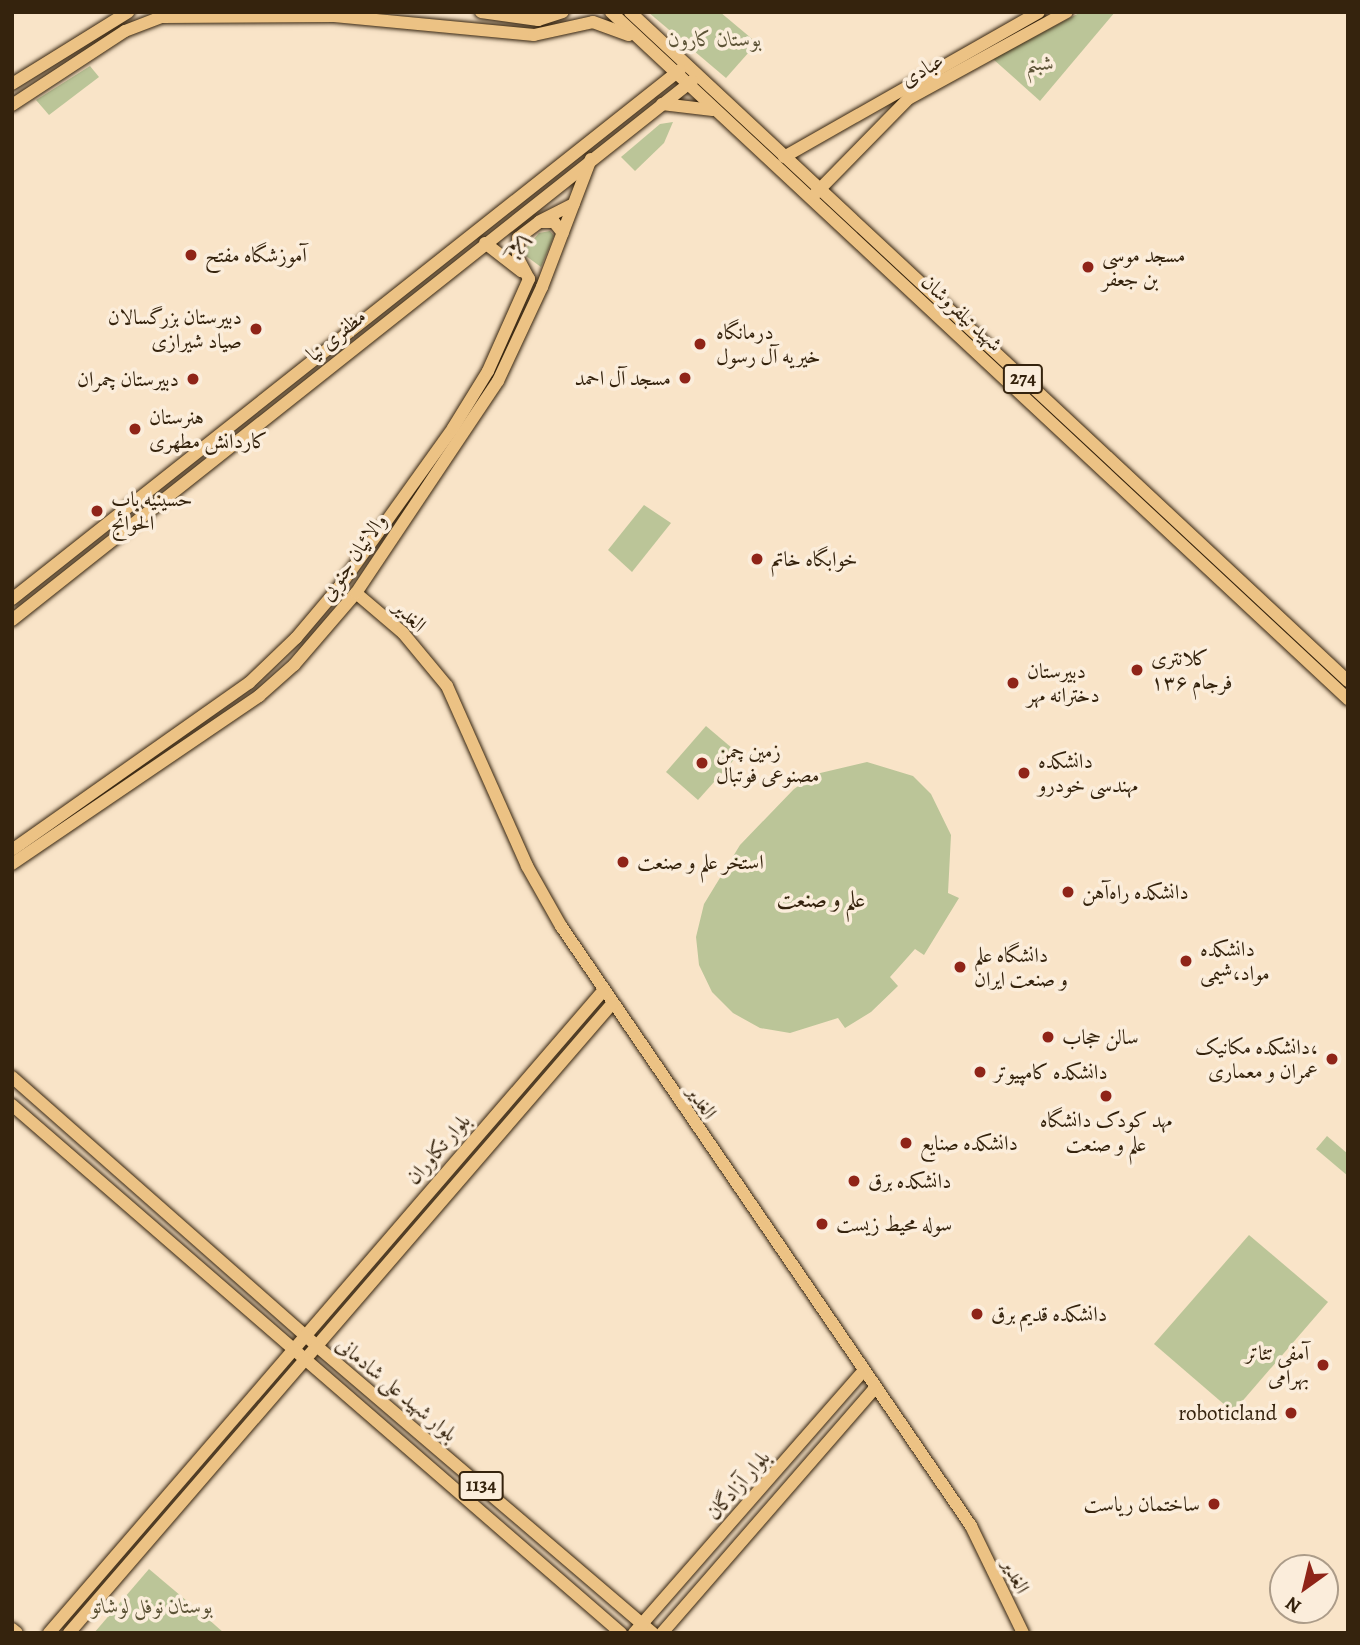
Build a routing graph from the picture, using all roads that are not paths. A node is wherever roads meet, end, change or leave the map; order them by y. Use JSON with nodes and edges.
{"nodes":[{"id":1,"x":128,"y":12,"type":"edge"},
{"id":2,"x":474,"y":12,"type":"edge"},
{"id":3,"x":481,"y":12,"type":"edge"},
{"id":4,"x":564,"y":12,"type":"edge"},
{"id":5,"x":611,"y":12,"type":"edge"},
{"id":6,"x":629,"y":12,"type":"edge"},
{"id":7,"x":1039,"y":12,"type":"edge"},
{"id":8,"x":1067,"y":12,"type":"edge"},
{"id":9,"x":476,"y":30,"type":"junction"},
{"id":10,"x":653,"y":52,"type":"junction"},
{"id":11,"x":680,"y":69,"type":"junction"},
{"id":12,"x":699,"y":76,"type":"junction"},
{"id":13,"x":12,"y":84,"type":"edge"},
{"id":14,"x":687,"y":84,"type":"junction"},
{"id":15,"x":662,"y":104,"type":"junction"},
{"id":16,"x":12,"y":105,"type":"edge"},
{"id":17,"x":715,"y":110,"type":"junction"},
{"id":18,"x":616,"y":120,"type":"junction"},
{"id":19,"x":625,"y":132,"type":"junction"},
{"id":20,"x":784,"y":157,"type":"junction"},
{"id":21,"x":591,"y":159,"type":"junction"},
{"id":22,"x":815,"y":194,"type":"junction"},
{"id":23,"x":574,"y":204,"type":"junction"},
{"id":24,"x":539,"y":222,"type":"junction"},
{"id":25,"x":563,"y":233,"type":"junction"},
{"id":26,"x":485,"y":243,"type":"junction"},
{"id":27,"x":529,"y":279,"type":"junction"},
{"id":28,"x":488,"y":371,"type":"junction"},
{"id":29,"x":498,"y":381,"type":"junction"},
{"id":30,"x":138,"y":498,"type":"junction"},
{"id":31,"x":147,"y":513,"type":"junction"},
{"id":32,"x":340,"y":586,"type":"junction"},
{"id":33,"x":354,"y":596,"type":"junction"},
{"id":34,"x":12,"y":599,"type":"edge"},
{"id":35,"x":12,"y":620,"type":"edge"},
{"id":36,"x":1348,"y":681,"type":"edge"},
{"id":37,"x":1348,"y":699,"type":"edge"},
{"id":38,"x":182,"y":730,"type":"junction"},
{"id":39,"x":192,"y":743,"type":"junction"},
{"id":40,"x":116,"y":782,"type":"junction"},
{"id":41,"x":35,"y":840,"type":"junction"},
{"id":42,"x":12,"y":850,"type":"edge"},
{"id":43,"x":12,"y":864,"type":"edge"},
{"id":44,"x":607,"y":996,"type":"junction"},
{"id":45,"x":12,"y":1077,"type":"edge"},
{"id":46,"x":12,"y":1105,"type":"edge"},
{"id":47,"x":306,"y":1336,"type":"junction"},
{"id":48,"x":319,"y":1348,"type":"junction"},
{"id":49,"x":294,"y":1351,"type":"junction"},
{"id":50,"x":307,"y":1361,"type":"junction"},
{"id":51,"x":862,"y":1373,"type":"junction"},
{"id":52,"x":874,"y":1389,"type":"junction"},
{"id":53,"x":638,"y":1628,"type":"edge"},
{"id":54,"x":12,"y":1629,"type":"edge"},
{"id":55,"x":17,"y":1633,"type":"edge"},
{"id":56,"x":49,"y":1633,"type":"edge"},
{"id":57,"x":69,"y":1633,"type":"edge"},
{"id":58,"x":621,"y":1633,"type":"edge"},
{"id":59,"x":653,"y":1633,"type":"edge"},
{"id":60,"x":662,"y":1633,"type":"edge"},
{"id":61,"x":1023,"y":1633,"type":"edge"}],
"edges":[{"from":1,"to":13,"type":"main road"},
{"from":2,"to":9,"type":"main road"},
{"from":3,"to":4,"type":"main road"},
{"from":5,"to":10,"type":"main road","name":"شهید نیلفروشان","number":"274"},
{"from":6,"to":11,"type":"main road","name":"شهید نیلفروشان","number":"274"},
{"from":7,"to":20,"type":"main road","name":"عبادی"},
{"from":8,"to":22,"type":"main road","name":"عبادی"},
{"from":9,"to":10,"type":"main road"},
{"from":9,"to":16,"type":"main road"},
{"from":10,"to":11,"type":"main road","name":"شهید نیلفروشان","number":"274"},
{"from":11,"to":12,"type":"main road","name":"شهید نیلفروشان","number":"274"},
{"from":11,"to":14,"type":"main road","name":"شهید نیلفروشان","number":"274"},
{"from":11,"to":18,"type":"main road","name":"مظفری نیا"},
{"from":12,"to":14,"type":"main road","name":"مظفری نیا"},
{"from":12,"to":20,"type":"main road","name":"شهید نیلفروشان","number":"274"},
{"from":14,"to":15,"type":"main road","name":"مظفری نیا"},
{"from":14,"to":17,"type":"main road","name":"شهید نیلفروشان","number":"274"},
{"from":15,"to":17,"type":"main road"},
{"from":15,"to":19,"type":"main road","name":"مظفری نیا"},
{"from":17,"to":22,"type":"main road","name":"شهید نیلفروشان","number":"274"},
{"from":18,"to":19,"type":"main road"},
{"from":18,"to":30,"type":"main road","name":"مظفری نیا"},
{"from":19,"to":21,"type":"main road","name":"مظفری نیا"},
{"from":20,"to":22,"type":"main road","name":"شهید نیلفروشان","number":"274"},
{"from":21,"to":23,"type":"main road","name":"والائیان جنوبی"},
{"from":21,"to":26,"type":"main road","name":"مظفری نیا"},
{"from":22,"to":36,"type":"main road","name":"شهید نیلفروشان","number":"274"},
{"from":22,"to":37,"type":"main road","name":"شهید نیلفروشان","number":"274"},
{"from":23,"to":24,"type":"main road"},
{"from":23,"to":25,"type":"main road","name":"والائیان جنوبی"},
{"from":24,"to":25,"type":"main road"},
{"from":24,"to":27,"type":"main road"},
{"from":25,"to":29,"type":"main road","name":"والائیان جنوبی"},
{"from":26,"to":27,"type":"main road","name":"یکم"},
{"from":26,"to":31,"type":"main road","name":"مظفری نیا"},
{"from":27,"to":28,"type":"main road","name":"والائیان جنوبی"},
{"from":28,"to":29,"type":"main road"},
{"from":28,"to":32,"type":"main road","name":"والائیان جنوبی"},
{"from":29,"to":33,"type":"main road","name":"والائیان جنوبی"},
{"from":30,"to":31,"type":"main road"},
{"from":30,"to":34,"type":"main road","name":"مظفری نیا"},
{"from":31,"to":35,"type":"main road","name":"مظفری نیا"},
{"from":32,"to":33,"type":"main road","name":"الغدیر"},
{"from":32,"to":38,"type":"main road","name":"والائیان جنوبی"},
{"from":33,"to":39,"type":"main road","name":"والائیان جنوبی"},
{"from":33,"to":44,"type":"main road","name":"الغدیر"},
{"from":38,"to":39,"type":"main road"},
{"from":38,"to":40,"type":"main road","name":"والائیان جنوبی"},
{"from":39,"to":40,"type":"main road","name":"والائیان جنوبی"},
{"from":40,"to":41,"type":"main road","name":"والائیان جنوبی"},
{"from":41,"to":42,"type":"main road","name":"والائیان جنوبی"},
{"from":41,"to":43,"type":"main road","name":"والائیان جنوبی"},
{"from":44,"to":47,"type":"main road","name":"بلوار تکاوران"},
{"from":44,"to":48,"type":"main road","name":"بلوار تکاوران"},
{"from":44,"to":51,"type":"main road","name":"الغدیر"},
{"from":45,"to":47,"type":"main road","name":"بلوار شهید علی شادمانی","number":"1134"},
{"from":46,"to":49,"type":"main road","number":"1134"},
{"from":47,"to":48,"type":"main road","number":"1134"},
{"from":47,"to":49,"type":"main road","name":"بلوار تکاوران"},
{"from":48,"to":50,"type":"main road","name":"بلوار تکاوران"},
{"from":48,"to":53,"type":"main road","name":"بلوار شهید علی شادمانی","number":"1134"},
{"from":49,"to":50,"type":"main road","number":"1134"},
{"from":49,"to":56,"type":"main road"},
{"from":50,"to":57,"type":"main road"},
{"from":50,"to":58,"type":"main road","name":"بلوار شهید علی شادمانی","number":"1134"},
{"from":51,"to":52,"type":"main road","name":"الغدیر"},
{"from":51,"to":53,"type":"main road","name":"بلوار آزادگان"},
{"from":52,"to":60,"type":"main road","name":"بلوار آزادگان"},
{"from":52,"to":61,"type":"main road","name":"الغدیر"},
{"from":53,"to":59,"type":"main road","number":"1134"},
{"from":54,"to":55,"type":"main road"}]}
